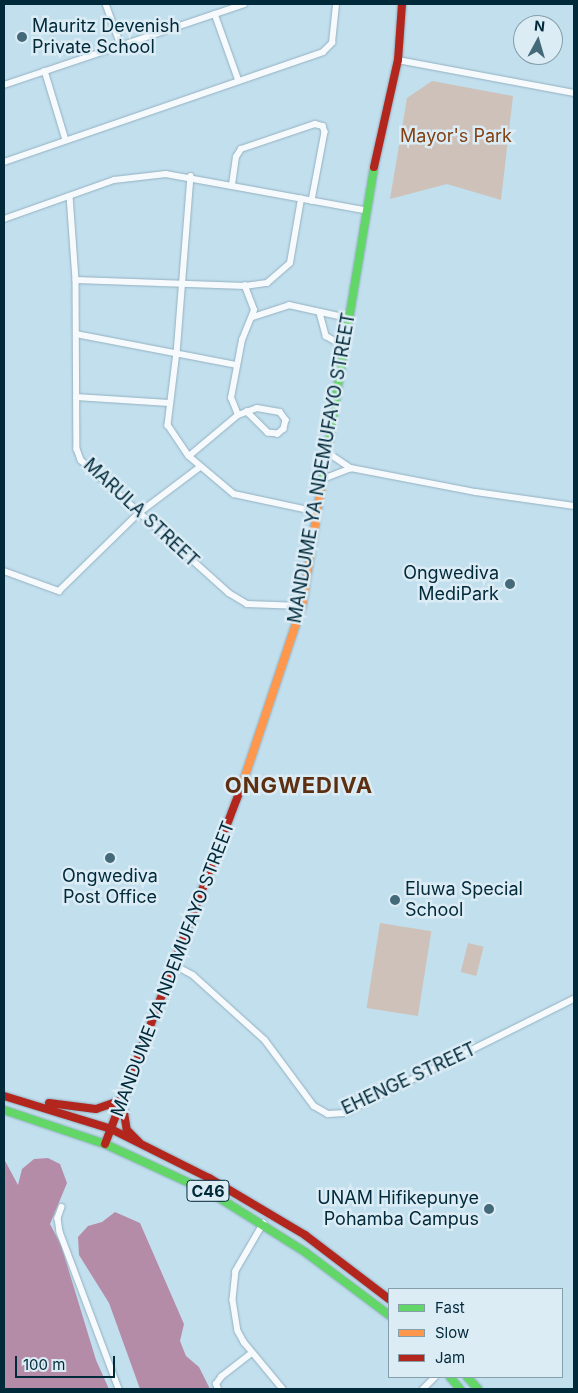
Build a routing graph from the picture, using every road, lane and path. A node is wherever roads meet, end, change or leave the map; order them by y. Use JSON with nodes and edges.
{"nodes":[{"id":1,"x":106,"y":4,"type":"edge"},
{"id":2,"x":244,"y":4,"type":"edge"},
{"id":3,"x":336,"y":4,"type":"edge"},
{"id":4,"x":402,"y":4,"type":"edge"},
{"id":5,"x":215,"y":14,"type":"junction"},
{"id":6,"x":121,"y":45,"type":"junction"},
{"id":7,"x":398,"y":60,"type":"junction"},
{"id":8,"x":45,"y":71,"type":"junction"},
{"id":9,"x":239,"y":81,"type":"junction"},
{"id":10,"x":4,"y":84,"type":"edge"},
{"id":11,"x":574,"y":93,"type":"edge"},
{"id":12,"x":66,"y":140,"type":"junction"},
{"id":13,"x":4,"y":162,"type":"edge"},
{"id":14,"x":191,"y":176,"type":"junction"},
{"id":15,"x":232,"y":185,"type":"junction"},
{"id":16,"x":70,"y":196,"type":"junction"},
{"id":17,"x":301,"y":199,"type":"junction"},
{"id":18,"x":312,"y":201,"type":"junction"},
{"id":19,"x":366,"y":210,"type":"junction"},
{"id":20,"x":4,"y":219,"type":"edge"},
{"id":21,"x":76,"y":280,"type":"junction"},
{"id":22,"x":182,"y":282,"type":"junction"},
{"id":23,"x":245,"y":286,"type":"junction"},
{"id":24,"x":320,"y":313,"type":"junction"},
{"id":25,"x":253,"y":317,"type":"junction"},
{"id":26,"x":348,"y":318,"type":"junction"},
{"id":27,"x":76,"y":334,"type":"junction"},
{"id":28,"x":343,"y":346,"type":"junction"},
{"id":29,"x":177,"y":352,"type":"junction"},
{"id":30,"x":237,"y":365,"type":"junction"},
{"id":31,"x":76,"y":397,"type":"junction"},
{"id":32,"x":169,"y":403,"type":"junction"},
{"id":33,"x":247,"y":412,"type":"junction"},
{"id":34,"x":238,"y":415,"type":"junction"},
{"id":35,"x":327,"y":452,"type":"junction"},
{"id":36,"x":189,"y":456,"type":"junction"},
{"id":37,"x":200,"y":467,"type":"junction"},
{"id":38,"x":351,"y":468,"type":"junction"},
{"id":39,"x":323,"y":479,"type":"junction"},
{"id":40,"x":574,"y":506,"type":"edge"},
{"id":41,"x":318,"y":512,"type":"junction"},
{"id":42,"x":139,"y":513,"type":"junction"},
{"id":43,"x":4,"y":572,"type":"edge"},
{"id":44,"x":302,"y":606,"type":"junction"},
{"id":45,"x":176,"y":966,"type":"junction"},
{"id":46,"x":574,"y":999,"type":"edge"},
{"id":47,"x":8,"y":1096,"type":"edge"},
{"id":48,"x":122,"y":1100,"type":"junction"},
{"id":49,"x":4,"y":1110,"type":"edge"},
{"id":50,"x":111,"y":1129,"type":"junction"},
{"id":51,"x":105,"y":1144,"type":"junction"},
{"id":52,"x":157,"y":1154,"type":"junction"},
{"id":53,"x":62,"y":1207,"type":"dead end"},
{"id":54,"x":264,"y":1224,"type":"junction"},
{"id":55,"x":388,"y":1298,"type":"edge"},
{"id":56,"x":388,"y":1314,"type":"edge"},
{"id":57,"x":252,"y":1353,"type":"junction"},
{"id":58,"x":434,"y":1378,"type":"edge"},
{"id":59,"x":451,"y":1378,"type":"edge"},
{"id":60,"x":468,"y":1378,"type":"edge"},
{"id":61,"x":119,"y":1389,"type":"edge"},
{"id":62,"x":218,"y":1389,"type":"edge"},
{"id":63,"x":283,"y":1389,"type":"edge"},
{"id":64,"x":423,"y":1389,"type":"edge"},
{"id":65,"x":460,"y":1389,"type":"edge"},
{"id":66,"x":478,"y":1389,"type":"edge"}],
"edges":[{"from":1,"to":6,"type":"street"},
{"from":2,"to":5,"type":"street"},
{"from":3,"to":9,"type":"street"},
{"from":4,"to":7,"type":"street","name":"MANDUME YA NDEMUFAYO STREET"},
{"from":5,"to":6,"type":"street"},
{"from":5,"to":9,"type":"street"},
{"from":6,"to":8,"type":"street"},
{"from":7,"to":11,"type":"street"},
{"from":7,"to":19,"type":"street","name":"MANDUME YA NDEMUFAYO STREET"},
{"from":8,"to":10,"type":"street"},
{"from":8,"to":12,"type":"street"},
{"from":9,"to":12,"type":"street"},
{"from":12,"to":13,"type":"street"},
{"from":14,"to":15,"type":"street"},
{"from":14,"to":16,"type":"street"},
{"from":14,"to":22,"type":"street"},
{"from":15,"to":17,"type":"street"},
{"from":15,"to":18,"type":"street"},
{"from":16,"to":20,"type":"street"},
{"from":16,"to":21,"type":"street","name":"MARULA STREET"},
{"from":17,"to":18,"type":"street"},
{"from":17,"to":23,"type":"street"},
{"from":18,"to":19,"type":"street"},
{"from":19,"to":26,"type":"street","name":"MANDUME YA NDEMUFAYO STREET"},
{"from":21,"to":22,"type":"street"},
{"from":21,"to":27,"type":"street","name":"MARULA STREET"},
{"from":22,"to":23,"type":"street"},
{"from":22,"to":29,"type":"street"},
{"from":23,"to":25,"type":"street"},
{"from":24,"to":25,"type":"street"},
{"from":24,"to":26,"type":"street"},
{"from":24,"to":28,"type":"street"},
{"from":25,"to":30,"type":"street"},
{"from":26,"to":28,"type":"street","name":"MANDUME YA NDEMUFAYO STREET"},
{"from":27,"to":29,"type":"street"},
{"from":27,"to":31,"type":"street","name":"MARULA STREET"},
{"from":28,"to":35,"type":"street","name":"MANDUME YA NDEMUFAYO STREET"},
{"from":29,"to":30,"type":"street"},
{"from":29,"to":32,"type":"street"},
{"from":30,"to":34,"type":"street"},
{"from":31,"to":32,"type":"street"},
{"from":31,"to":42,"type":"street","name":"MARULA STREET"},
{"from":32,"to":36,"type":"street"},
{"from":33,"to":33,"type":"street"},
{"from":33,"to":34,"type":"street"},
{"from":34,"to":36,"type":"street"},
{"from":35,"to":38,"type":"street"},
{"from":35,"to":39,"type":"street","name":"MANDUME YA NDEMUFAYO STREET"},
{"from":36,"to":37,"type":"street"},
{"from":37,"to":41,"type":"street"},
{"from":37,"to":42,"type":"street"},
{"from":38,"to":39,"type":"street"},
{"from":38,"to":40,"type":"street"},
{"from":39,"to":41,"type":"street","name":"MANDUME YA NDEMUFAYO STREET"},
{"from":41,"to":44,"type":"street","name":"MANDUME YA NDEMUFAYO STREET"},
{"from":42,"to":43,"type":"street"},
{"from":42,"to":44,"type":"street","name":"MARULA STREET"},
{"from":44,"to":45,"type":"street","name":"MANDUME YA NDEMUFAYO STREET"},
{"from":45,"to":46,"type":"street","name":"EHENGE STREET"},
{"from":45,"to":48,"type":"street","name":"MANDUME YA NDEMUFAYO STREET"},
{"from":47,"to":48,"type":"street"},
{"from":47,"to":50,"type":"street","number":"C46"},
{"from":48,"to":50,"type":"street","name":"MANDUME YA NDEMUFAYO STREET"},
{"from":48,"to":52,"type":"street"},
{"from":49,"to":51,"type":"street","number":"C46"},
{"from":50,"to":51,"type":"street","name":"MANDUME YA NDEMUFAYO STREET"},
{"from":50,"to":52,"type":"street","number":"C46"},
{"from":51,"to":54,"type":"street","number":"C46"},
{"from":52,"to":55,"type":"street","number":"C46"},
{"from":53,"to":61,"type":"street"},
{"from":54,"to":56,"type":"street","number":"C46"},
{"from":54,"to":57,"type":"street"},
{"from":57,"to":62,"type":"street"},
{"from":57,"to":63,"type":"street"},
{"from":58,"to":64,"type":"street"},
{"from":59,"to":65,"type":"street"},
{"from":60,"to":66,"type":"street"}]}
